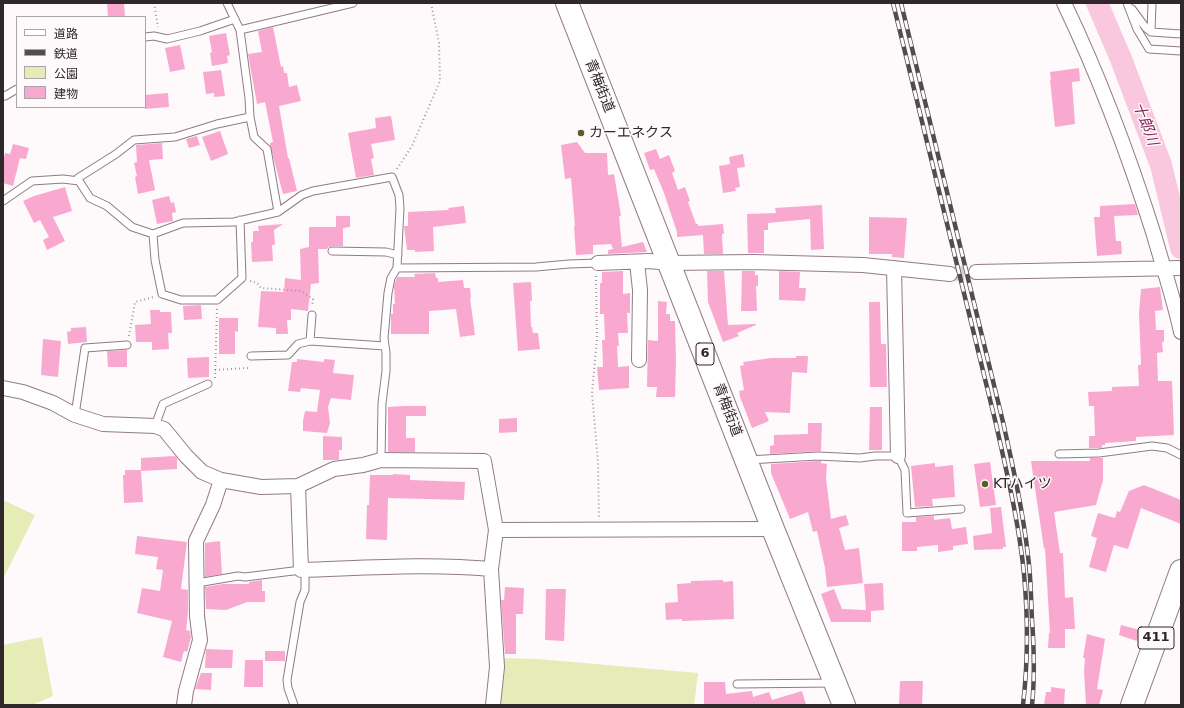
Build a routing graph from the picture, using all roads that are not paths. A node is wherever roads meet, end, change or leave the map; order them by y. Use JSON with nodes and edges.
{"nodes":[{"id":1,"x":227,"y":3,"type":"edge"},
{"id":2,"x":353,"y":3,"type":"edge"},
{"id":3,"x":567,"y":3,"type":"edge"},
{"id":4,"x":1064,"y":3,"type":"edge"},
{"id":5,"x":1128,"y":3,"type":"edge"},
{"id":6,"x":1152,"y":3,"type":"edge"},
{"id":7,"x":235,"y":19,"type":"junction"},
{"id":8,"x":240,"y":30,"type":"junction"},
{"id":9,"x":1151,"y":32,"type":"junction"},
{"id":10,"x":1181,"y":34,"type":"edge"},
{"id":11,"x":146,"y":37,"type":"edge"},
{"id":12,"x":1181,"y":51,"type":"edge"},
{"id":13,"x":16,"y":90,"type":"edge"},
{"id":14,"x":3,"y":95,"type":"edge"},
{"id":15,"x":250,"y":117,"type":"junction"},
{"id":16,"x":79,"y":181,"type":"junction"},
{"id":17,"x":3,"y":201,"type":"edge"},
{"id":18,"x":278,"y":212,"type":"junction"},
{"id":19,"x":240,"y":220,"type":"junction"},
{"id":20,"x":153,"y":234,"type":"junction"},
{"id":21,"x":332,"y":251,"type":"dead end"},
{"id":22,"x":398,"y":255,"type":"junction"},
{"id":23,"x":637,"y":262,"type":"junction"},
{"id":24,"x":670,"y":263,"type":"junction"},
{"id":25,"x":598,"y":264,"type":"joint"},
{"id":26,"x":397,"y":268,"type":"junction"},
{"id":27,"x":894,"y":268,"type":"junction"},
{"id":28,"x":1164,"y":268,"type":"junction"},
{"id":29,"x":1181,"y":268,"type":"edge"},
{"id":30,"x":976,"y":272,"type":"tunnel mouth"},
{"id":31,"x":950,"y":274,"type":"tunnel mouth"},
{"id":32,"x":312,"y":315,"type":"road end"},
{"id":33,"x":1181,"y":332,"type":"edge"},
{"id":34,"x":310,"y":341,"type":"junction"},
{"id":35,"x":127,"y":345,"type":"road end"},
{"id":36,"x":385,"y":346,"type":"junction"},
{"id":37,"x":251,"y":356,"type":"road end"},
{"id":38,"x":639,"y":360,"type":"dead end"},
{"id":39,"x":208,"y":384,"type":"road end"},
{"id":40,"x":3,"y":388,"type":"edge"},
{"id":41,"x":75,"y":415,"type":"junction"},
{"id":42,"x":155,"y":426,"type":"junction"},
{"id":43,"x":1059,"y":454,"type":"dead end"},
{"id":44,"x":1181,"y":455,"type":"edge"},
{"id":45,"x":898,"y":456,"type":"junction"},
{"id":46,"x":381,"y":460,"type":"junction"},
{"id":47,"x":746,"y":460,"type":"junction"},
{"id":48,"x":221,"y":480,"type":"junction"},
{"id":49,"x":298,"y":486,"type":"junction"},
{"id":50,"x":961,"y":509,"type":"dead end"},
{"id":51,"x":773,"y":529,"type":"junction"},
{"id":52,"x":496,"y":530,"type":"junction"},
{"id":53,"x":491,"y":569,"type":"junction"},
{"id":54,"x":303,"y":570,"type":"junction"},
{"id":55,"x":1181,"y":571,"type":"edge"},
{"id":56,"x":197,"y":583,"type":"junction"},
{"id":57,"x":836,"y":683,"type":"junction"},
{"id":58,"x":737,"y":684,"type":"dead end"},
{"id":59,"x":184,"y":705,"type":"edge"},
{"id":60,"x":294,"y":705,"type":"edge"},
{"id":61,"x":494,"y":705,"type":"edge"},
{"id":62,"x":844,"y":705,"type":"edge"},
{"id":63,"x":1132,"y":705,"type":"edge"}],
"edges":[{"from":1,"to":7,"type":"lane"},
{"from":2,"to":8,"type":"lane"},
{"from":3,"to":24,"type":"main road","name":"青梅街道","number":"6"},
{"from":4,"to":28,"type":"street"},
{"from":5,"to":9,"type":"lane"},
{"from":5,"to":12,"type":"lane"},
{"from":6,"to":9,"type":"lane"},
{"from":7,"to":8,"type":"lane"},
{"from":7,"to":11,"type":"lane"},
{"from":8,"to":15,"type":"lane"},
{"from":9,"to":10,"type":"lane"},
{"from":13,"to":14,"type":"lane"},
{"from":15,"to":16,"type":"lane"},
{"from":15,"to":18,"type":"lane"},
{"from":16,"to":17,"type":"lane"},
{"from":16,"to":20,"type":"lane"},
{"from":18,"to":19,"type":"lane"},
{"from":18,"to":22,"type":"lane"},
{"from":19,"to":20,"type":"lane"},
{"from":19,"to":20,"type":"lane"},
{"from":21,"to":22,"type":"lane"},
{"from":22,"to":26,"type":"lane"},
{"from":23,"to":24,"type":"street"},
{"from":23,"to":25,"type":"street"},
{"from":23,"to":38,"type":"street"},
{"from":24,"to":27,"type":"street"},
{"from":24,"to":47,"type":"main road","name":"青梅街道","number":"6"},
{"from":25,"to":26,"type":"lane"},
{"from":26,"to":36,"type":"lane"},
{"from":27,"to":31,"type":"street"},
{"from":27,"to":45,"type":"street"},
{"from":28,"to":29,"type":"street"},
{"from":28,"to":30,"type":"street"},
{"from":28,"to":33,"type":"street"},
{"from":32,"to":34,"type":"lane"},
{"from":34,"to":36,"type":"lane"},
{"from":34,"to":37,"type":"lane"},
{"from":35,"to":41,"type":"lane"},
{"from":36,"to":46,"type":"lane"},
{"from":39,"to":42,"type":"lane"},
{"from":40,"to":41,"type":"street"},
{"from":41,"to":42,"type":"street"},
{"from":42,"to":48,"type":"street"},
{"from":43,"to":44,"type":"lane"},
{"from":45,"to":47,"type":"lane"},
{"from":45,"to":50,"type":"lane"},
{"from":46,"to":49,"type":"street"},
{"from":46,"to":52,"type":"street"},
{"from":47,"to":51,"type":"main road","name":"青梅街道","number":"6"},
{"from":48,"to":49,"type":"street"},
{"from":48,"to":56,"type":"street"},
{"from":49,"to":54,"type":"street"},
{"from":51,"to":52,"type":"street"},
{"from":51,"to":57,"type":"main road","name":"青梅街道","number":"6"},
{"from":52,"to":53,"type":"street"},
{"from":53,"to":54,"type":"street"},
{"from":53,"to":61,"type":"street"},
{"from":54,"to":56,"type":"lane"},
{"from":54,"to":60,"type":"lane"},
{"from":55,"to":63,"type":"main road","number":"411"},
{"from":56,"to":59,"type":"street"},
{"from":57,"to":58,"type":"lane"},
{"from":57,"to":62,"type":"main road","name":"青梅街道","number":"6"}]}
